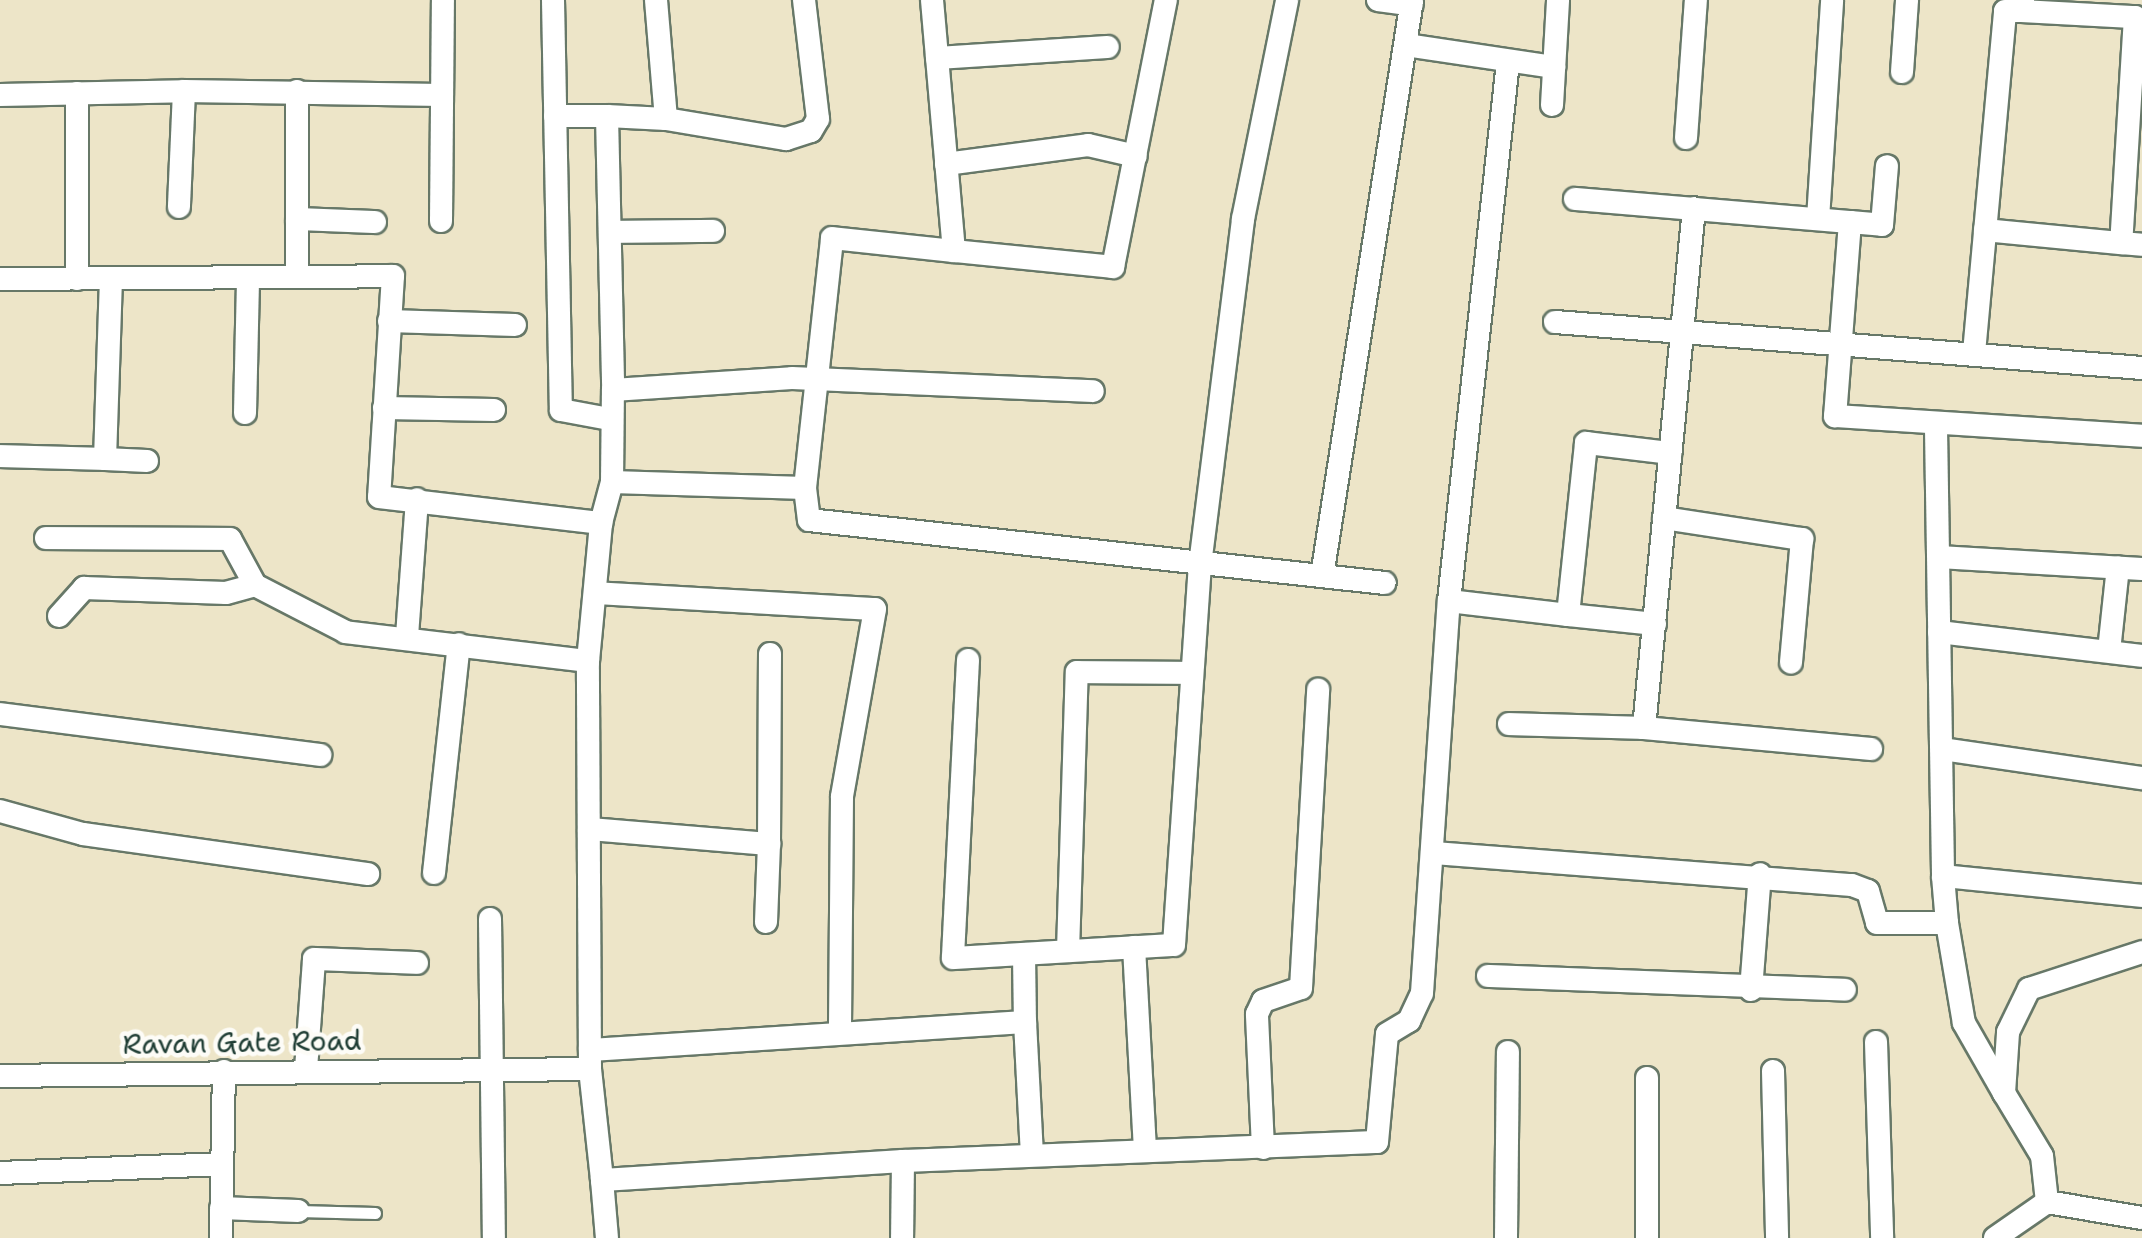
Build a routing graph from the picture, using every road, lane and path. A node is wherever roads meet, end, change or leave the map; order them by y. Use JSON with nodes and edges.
{"nodes":[{"id":1,"x":442,"y":0,"type":"edge"},
{"id":2,"x":553,"y":0,"type":"edge"},
{"id":3,"x":656,"y":0,"type":"edge"},
{"id":4,"x":804,"y":0,"type":"edge"},
{"id":5,"x":932,"y":0,"type":"edge"},
{"id":6,"x":1166,"y":0,"type":"edge"},
{"id":7,"x":1287,"y":0,"type":"edge"},
{"id":8,"x":1378,"y":0,"type":"edge"},
{"id":9,"x":1558,"y":0,"type":"edge"},
{"id":10,"x":1696,"y":0,"type":"edge"},
{"id":11,"x":1832,"y":0,"type":"edge"},
{"id":12,"x":1907,"y":0,"type":"edge"},
{"id":13,"x":1412,"y":2,"type":"edge"},
{"id":14,"x":2023,"y":5,"type":"edge"},
{"id":15,"x":2139,"y":18,"type":"edge"},
{"id":16,"x":1406,"y":45,"type":"junction"},
{"id":17,"x":1108,"y":48,"type":"dead end"},
{"id":18,"x":937,"y":58,"type":"junction"},
{"id":19,"x":1508,"y":62,"type":"junction"},
{"id":20,"x":1554,"y":67,"type":"junction"},
{"id":21,"x":1902,"y":72,"type":"dead end"},
{"id":22,"x":184,"y":91,"type":"junction"},
{"id":23,"x":297,"y":91,"type":"junction"},
{"id":24,"x":77,"y":92,"type":"junction"},
{"id":25,"x":0,"y":95,"type":"edge"},
{"id":26,"x":442,"y":95,"type":"junction"},
{"id":27,"x":1552,"y":105,"type":"dead end"},
{"id":28,"x":556,"y":116,"type":"junction"},
{"id":29,"x":607,"y":116,"type":"junction"},
{"id":30,"x":666,"y":118,"type":"junction"},
{"id":31,"x":1686,"y":138,"type":"dead end"},
{"id":32,"x":1136,"y":156,"type":"junction"},
{"id":33,"x":946,"y":164,"type":"junction"},
{"id":34,"x":1886,"y":166,"type":"dead end"},
{"id":35,"x":1575,"y":199,"type":"dead end"},
{"id":36,"x":179,"y":207,"type":"dead end"},
{"id":37,"x":1694,"y":208,"type":"junction"},
{"id":38,"x":1818,"y":219,"type":"junction"},
{"id":39,"x":297,"y":220,"type":"junction"},
{"id":40,"x":441,"y":221,"type":"dead end"},
{"id":41,"x":374,"y":222,"type":"dead end"},
{"id":42,"x":1850,"y":222,"type":"junction"},
{"id":43,"x":1985,"y":230,"type":"junction"},
{"id":44,"x":613,"y":232,"type":"junction"},
{"id":45,"x":713,"y":232,"type":"dead end"},
{"id":46,"x":2132,"y":244,"type":"edge"},
{"id":47,"x":954,"y":251,"type":"junction"},
{"id":48,"x":297,"y":277,"type":"junction"},
{"id":49,"x":76,"y":278,"type":"junction"},
{"id":50,"x":111,"y":278,"type":"junction"},
{"id":51,"x":248,"y":278,"type":"junction"},
{"id":52,"x":0,"y":279,"type":"edge"},
{"id":53,"x":389,"y":322,"type":"junction"},
{"id":54,"x":1555,"y":322,"type":"dead end"},
{"id":55,"x":516,"y":325,"type":"dead end"},
{"id":56,"x":1681,"y":332,"type":"junction"},
{"id":57,"x":1840,"y":344,"type":"junction"},
{"id":58,"x":1974,"y":353,"type":"junction"},
{"id":59,"x":2142,"y":368,"type":"edge"},
{"id":60,"x":820,"y":378,"type":"junction"},
{"id":61,"x":613,"y":390,"type":"junction"},
{"id":62,"x":1092,"y":391,"type":"dead end"},
{"id":63,"x":384,"y":408,"type":"junction"},
{"id":64,"x":494,"y":410,"type":"dead end"},
{"id":65,"x":246,"y":412,"type":"dead end"},
{"id":66,"x":609,"y":419,"type":"junction"},
{"id":67,"x":1936,"y":428,"type":"junction"},
{"id":68,"x":2142,"y":436,"type":"edge"},
{"id":69,"x":1670,"y":452,"type":"junction"},
{"id":70,"x":0,"y":456,"type":"edge"},
{"id":71,"x":105,"y":459,"type":"junction"},
{"id":72,"x":147,"y":461,"type":"dead end"},
{"id":73,"x":612,"y":482,"type":"junction"},
{"id":74,"x":805,"y":488,"type":"junction"},
{"id":75,"x":417,"y":499,"type":"junction"},
{"id":76,"x":1664,"y":518,"type":"junction"},
{"id":77,"x":601,"y":523,"type":"junction"},
{"id":78,"x":46,"y":538,"type":"dead end"},
{"id":79,"x":1939,"y":557,"type":"junction"},
{"id":80,"x":1200,"y":565,"type":"junction"},
{"id":81,"x":2118,"y":567,"type":"junction"},
{"id":82,"x":2142,"y":569,"type":"edge"},
{"id":83,"x":1322,"y":576,"type":"junction"},
{"id":84,"x":1386,"y":583,"type":"dead end"},
{"id":85,"x":255,"y":584,"type":"junction"},
{"id":86,"x":594,"y":593,"type":"junction"},
{"id":87,"x":1449,"y":601,"type":"junction"},
{"id":88,"x":1568,"y":615,"type":"junction"},
{"id":89,"x":59,"y":616,"type":"dead end"},
{"id":90,"x":1654,"y":624,"type":"junction"},
{"id":91,"x":1939,"y":632,"type":"junction"},
{"id":92,"x":406,"y":636,"type":"junction"},
{"id":93,"x":460,"y":644,"type":"junction"},
{"id":94,"x":2109,"y":650,"type":"junction"},
{"id":95,"x":770,"y":654,"type":"dead end"},
{"id":96,"x":2142,"y":656,"type":"edge"},
{"id":97,"x":968,"y":660,"type":"dead end"},
{"id":98,"x":588,"y":661,"type":"junction"},
{"id":99,"x":1791,"y":663,"type":"dead end"},
{"id":100,"x":1192,"y":673,"type":"junction"},
{"id":101,"x":1318,"y":689,"type":"dead end"},
{"id":102,"x":0,"y":714,"type":"edge"},
{"id":103,"x":1508,"y":724,"type":"dead end"},
{"id":104,"x":1644,"y":728,"type":"junction"},
{"id":105,"x":1871,"y":749,"type":"dead end"},
{"id":106,"x":1942,"y":750,"type":"junction"},
{"id":107,"x":320,"y":755,"type":"dead end"},
{"id":108,"x":2142,"y":778,"type":"edge"},
{"id":109,"x":0,"y":811,"type":"edge"},
{"id":110,"x":589,"y":828,"type":"junction"},
{"id":111,"x":769,"y":844,"type":"junction"},
{"id":112,"x":1434,"y":853,"type":"junction"},
{"id":113,"x":434,"y":873,"type":"dead end"},
{"id":114,"x":368,"y":874,"type":"dead end"},
{"id":115,"x":1760,"y":874,"type":"junction"},
{"id":116,"x":1943,"y":876,"type":"junction"},
{"id":117,"x":2142,"y":896,"type":"edge"},
{"id":118,"x":490,"y":919,"type":"dead end"},
{"id":119,"x":766,"y":922,"type":"dead end"},
{"id":120,"x":1947,"y":922,"type":"junction"},
{"id":121,"x":1134,"y":947,"type":"junction"},
{"id":122,"x":1068,"y":951,"type":"junction"},
{"id":123,"x":2142,"y":952,"type":"edge"},
{"id":124,"x":1024,"y":954,"type":"junction"},
{"id":125,"x":417,"y":963,"type":"dead end"},
{"id":126,"x":1488,"y":976,"type":"dead end"},
{"id":127,"x":1751,"y":990,"type":"junction"},
{"id":128,"x":1845,"y":990,"type":"dead end"},
{"id":129,"x":1025,"y":1022,"type":"junction"},
{"id":130,"x":840,"y":1030,"type":"junction"},
{"id":131,"x":1876,"y":1042,"type":"dead end"},
{"id":132,"x":1508,"y":1052,"type":"dead end"},
{"id":133,"x":590,"y":1060,"type":"junction"},
{"id":134,"x":306,"y":1069,"type":"junction"},
{"id":135,"x":224,"y":1071,"type":"junction"},
{"id":136,"x":486,"y":1072,"type":"junction"},
{"id":137,"x":1773,"y":1072,"type":"dead end"},
{"id":138,"x":0,"y":1076,"type":"edge"},
{"id":139,"x":1647,"y":1078,"type":"dead end"},
{"id":140,"x":2004,"y":1092,"type":"junction"},
{"id":141,"x":1145,"y":1146,"type":"junction"},
{"id":142,"x":1263,"y":1148,"type":"junction"},
{"id":143,"x":1032,"y":1154,"type":"junction"},
{"id":144,"x":902,"y":1161,"type":"junction"},
{"id":145,"x":220,"y":1164,"type":"junction"},
{"id":146,"x":0,"y":1174,"type":"edge"},
{"id":147,"x":602,"y":1180,"type":"junction"},
{"id":148,"x":2047,"y":1202,"type":"junction"},
{"id":149,"x":221,"y":1208,"type":"junction"},
{"id":150,"x":298,"y":1211,"type":"joint"},
{"id":151,"x":375,"y":1213,"type":"dead end"},
{"id":152,"x":2142,"y":1218,"type":"edge"},
{"id":153,"x":220,"y":1238,"type":"edge"},
{"id":154,"x":494,"y":1238,"type":"edge"},
{"id":155,"x":607,"y":1238,"type":"edge"},
{"id":156,"x":902,"y":1238,"type":"edge"},
{"id":157,"x":1506,"y":1238,"type":"edge"},
{"id":158,"x":1646,"y":1238,"type":"edge"},
{"id":159,"x":1777,"y":1238,"type":"edge"},
{"id":160,"x":1882,"y":1238,"type":"edge"},
{"id":161,"x":1995,"y":1238,"type":"edge"}],
"edges":[{"from":1,"to":26,"type":"street"},
{"from":2,"to":28,"type":"street"},
{"from":3,"to":30,"type":"street"},
{"from":4,"to":30,"type":"street"},
{"from":5,"to":18,"type":"street"},
{"from":6,"to":32,"type":"street"},
{"from":7,"to":80,"type":"street"},
{"from":8,"to":13,"type":"street"},
{"from":9,"to":20,"type":"street"},
{"from":10,"to":31,"type":"street"},
{"from":11,"to":38,"type":"street"},
{"from":12,"to":21,"type":"street"},
{"from":13,"to":16,"type":"street"},
{"from":14,"to":15,"type":"street"},
{"from":14,"to":43,"type":"street"},
{"from":15,"to":46,"type":"street"},
{"from":16,"to":19,"type":"street"},
{"from":16,"to":83,"type":"street"},
{"from":17,"to":18,"type":"street"},
{"from":18,"to":33,"type":"street"},
{"from":19,"to":20,"type":"street"},
{"from":19,"to":87,"type":"street"},
{"from":20,"to":27,"type":"street"},
{"from":22,"to":23,"type":"street"},
{"from":22,"to":24,"type":"street"},
{"from":22,"to":36,"type":"street"},
{"from":23,"to":26,"type":"street"},
{"from":23,"to":39,"type":"street"},
{"from":24,"to":25,"type":"street"},
{"from":24,"to":49,"type":"street"},
{"from":26,"to":40,"type":"street"},
{"from":28,"to":29,"type":"street"},
{"from":28,"to":66,"type":"street"},
{"from":29,"to":30,"type":"street"},
{"from":29,"to":44,"type":"street"},
{"from":32,"to":33,"type":"street"},
{"from":32,"to":47,"type":"street"},
{"from":33,"to":47,"type":"street"},
{"from":34,"to":42,"type":"street"},
{"from":35,"to":37,"type":"street"},
{"from":37,"to":38,"type":"street"},
{"from":37,"to":56,"type":"street"},
{"from":38,"to":42,"type":"street"},
{"from":39,"to":41,"type":"street"},
{"from":39,"to":48,"type":"street"},
{"from":42,"to":57,"type":"street"},
{"from":43,"to":46,"type":"street"},
{"from":43,"to":58,"type":"street"},
{"from":44,"to":45,"type":"street"},
{"from":44,"to":61,"type":"street"},
{"from":47,"to":60,"type":"street"},
{"from":48,"to":51,"type":"street"},
{"from":48,"to":53,"type":"street"},
{"from":49,"to":50,"type":"street"},
{"from":49,"to":52,"type":"street"},
{"from":50,"to":51,"type":"street"},
{"from":50,"to":71,"type":"street"},
{"from":51,"to":65,"type":"street"},
{"from":53,"to":55,"type":"street"},
{"from":53,"to":63,"type":"street"},
{"from":54,"to":56,"type":"street"},
{"from":56,"to":57,"type":"street"},
{"from":56,"to":69,"type":"street"},
{"from":57,"to":58,"type":"street"},
{"from":57,"to":67,"type":"street"},
{"from":58,"to":59,"type":"street"},
{"from":60,"to":61,"type":"street"},
{"from":60,"to":62,"type":"street"},
{"from":60,"to":74,"type":"street"},
{"from":61,"to":66,"type":"street"},
{"from":63,"to":64,"type":"street"},
{"from":63,"to":75,"type":"street"},
{"from":66,"to":73,"type":"street"},
{"from":67,"to":68,"type":"street"},
{"from":67,"to":79,"type":"street"},
{"from":69,"to":76,"type":"street"},
{"from":69,"to":88,"type":"street"},
{"from":70,"to":71,"type":"street"},
{"from":71,"to":72,"type":"street"},
{"from":73,"to":74,"type":"street"},
{"from":73,"to":77,"type":"street"},
{"from":74,"to":80,"type":"street"},
{"from":75,"to":77,"type":"street"},
{"from":75,"to":92,"type":"street"},
{"from":76,"to":90,"type":"street"},
{"from":76,"to":99,"type":"street"},
{"from":77,"to":86,"type":"street"},
{"from":78,"to":85,"type":"street"},
{"from":79,"to":81,"type":"street"},
{"from":79,"to":91,"type":"street"},
{"from":80,"to":83,"type":"street"},
{"from":80,"to":100,"type":"street"},
{"from":81,"to":82,"type":"street"},
{"from":81,"to":94,"type":"street"},
{"from":83,"to":84,"type":"street"},
{"from":85,"to":89,"type":"street"},
{"from":85,"to":92,"type":"street"},
{"from":86,"to":98,"type":"street"},
{"from":86,"to":130,"type":"street"},
{"from":87,"to":88,"type":"street"},
{"from":87,"to":112,"type":"street"},
{"from":88,"to":90,"type":"street"},
{"from":90,"to":104,"type":"street"},
{"from":91,"to":94,"type":"street"},
{"from":91,"to":106,"type":"street"},
{"from":92,"to":93,"type":"street"},
{"from":93,"to":98,"type":"street"},
{"from":93,"to":113,"type":"street"},
{"from":94,"to":96,"type":"street"},
{"from":95,"to":111,"type":"street"},
{"from":97,"to":124,"type":"street"},
{"from":98,"to":110,"type":"street"},
{"from":100,"to":121,"type":"street"},
{"from":100,"to":122,"type":"street"},
{"from":101,"to":142,"type":"street"},
{"from":102,"to":107,"type":"street"},
{"from":103,"to":104,"type":"street"},
{"from":104,"to":105,"type":"street"},
{"from":106,"to":108,"type":"street"},
{"from":106,"to":116,"type":"street"},
{"from":109,"to":114,"type":"street"},
{"from":110,"to":111,"type":"street"},
{"from":110,"to":133,"type":"street"},
{"from":111,"to":119,"type":"street"},
{"from":112,"to":115,"type":"street"},
{"from":112,"to":142,"type":"street"},
{"from":115,"to":120,"type":"street"},
{"from":115,"to":127,"type":"street"},
{"from":116,"to":117,"type":"street"},
{"from":116,"to":120,"type":"street"},
{"from":118,"to":136,"type":"street"},
{"from":120,"to":140,"type":"street"},
{"from":121,"to":122,"type":"street"},
{"from":121,"to":141,"type":"street"},
{"from":122,"to":124,"type":"street"},
{"from":123,"to":140,"type":"street"},
{"from":124,"to":129,"type":"street"},
{"from":125,"to":134,"type":"street"},
{"from":126,"to":127,"type":"street"},
{"from":127,"to":128,"type":"street"},
{"from":129,"to":130,"type":"street","name":"Ravan Gate Road"},
{"from":129,"to":143,"type":"street"},
{"from":130,"to":133,"type":"street","name":"Ravan Gate Road"},
{"from":131,"to":160,"type":"street"},
{"from":132,"to":157,"type":"street"},
{"from":133,"to":136,"type":"street","name":"Ravan Gate Road"},
{"from":133,"to":147,"type":"street"},
{"from":134,"to":135,"type":"street","name":"Ravan Gate Road"},
{"from":134,"to":136,"type":"street","name":"Ravan Gate Road"},
{"from":135,"to":138,"type":"street","name":"Ravan Gate Road"},
{"from":135,"to":145,"type":"street"},
{"from":136,"to":154,"type":"street"},
{"from":137,"to":159,"type":"street"},
{"from":139,"to":158,"type":"street"},
{"from":140,"to":148,"type":"street"},
{"from":141,"to":142,"type":"street"},
{"from":141,"to":143,"type":"street"},
{"from":143,"to":144,"type":"street"},
{"from":144,"to":147,"type":"street"},
{"from":144,"to":156,"type":"street"},
{"from":145,"to":146,"type":"street"},
{"from":145,"to":149,"type":"street"},
{"from":147,"to":155,"type":"street"},
{"from":148,"to":152,"type":"street"},
{"from":148,"to":161,"type":"street"},
{"from":149,"to":150,"type":"street"},
{"from":149,"to":153,"type":"street"},
{"from":150,"to":151,"type":"lane"}]}
